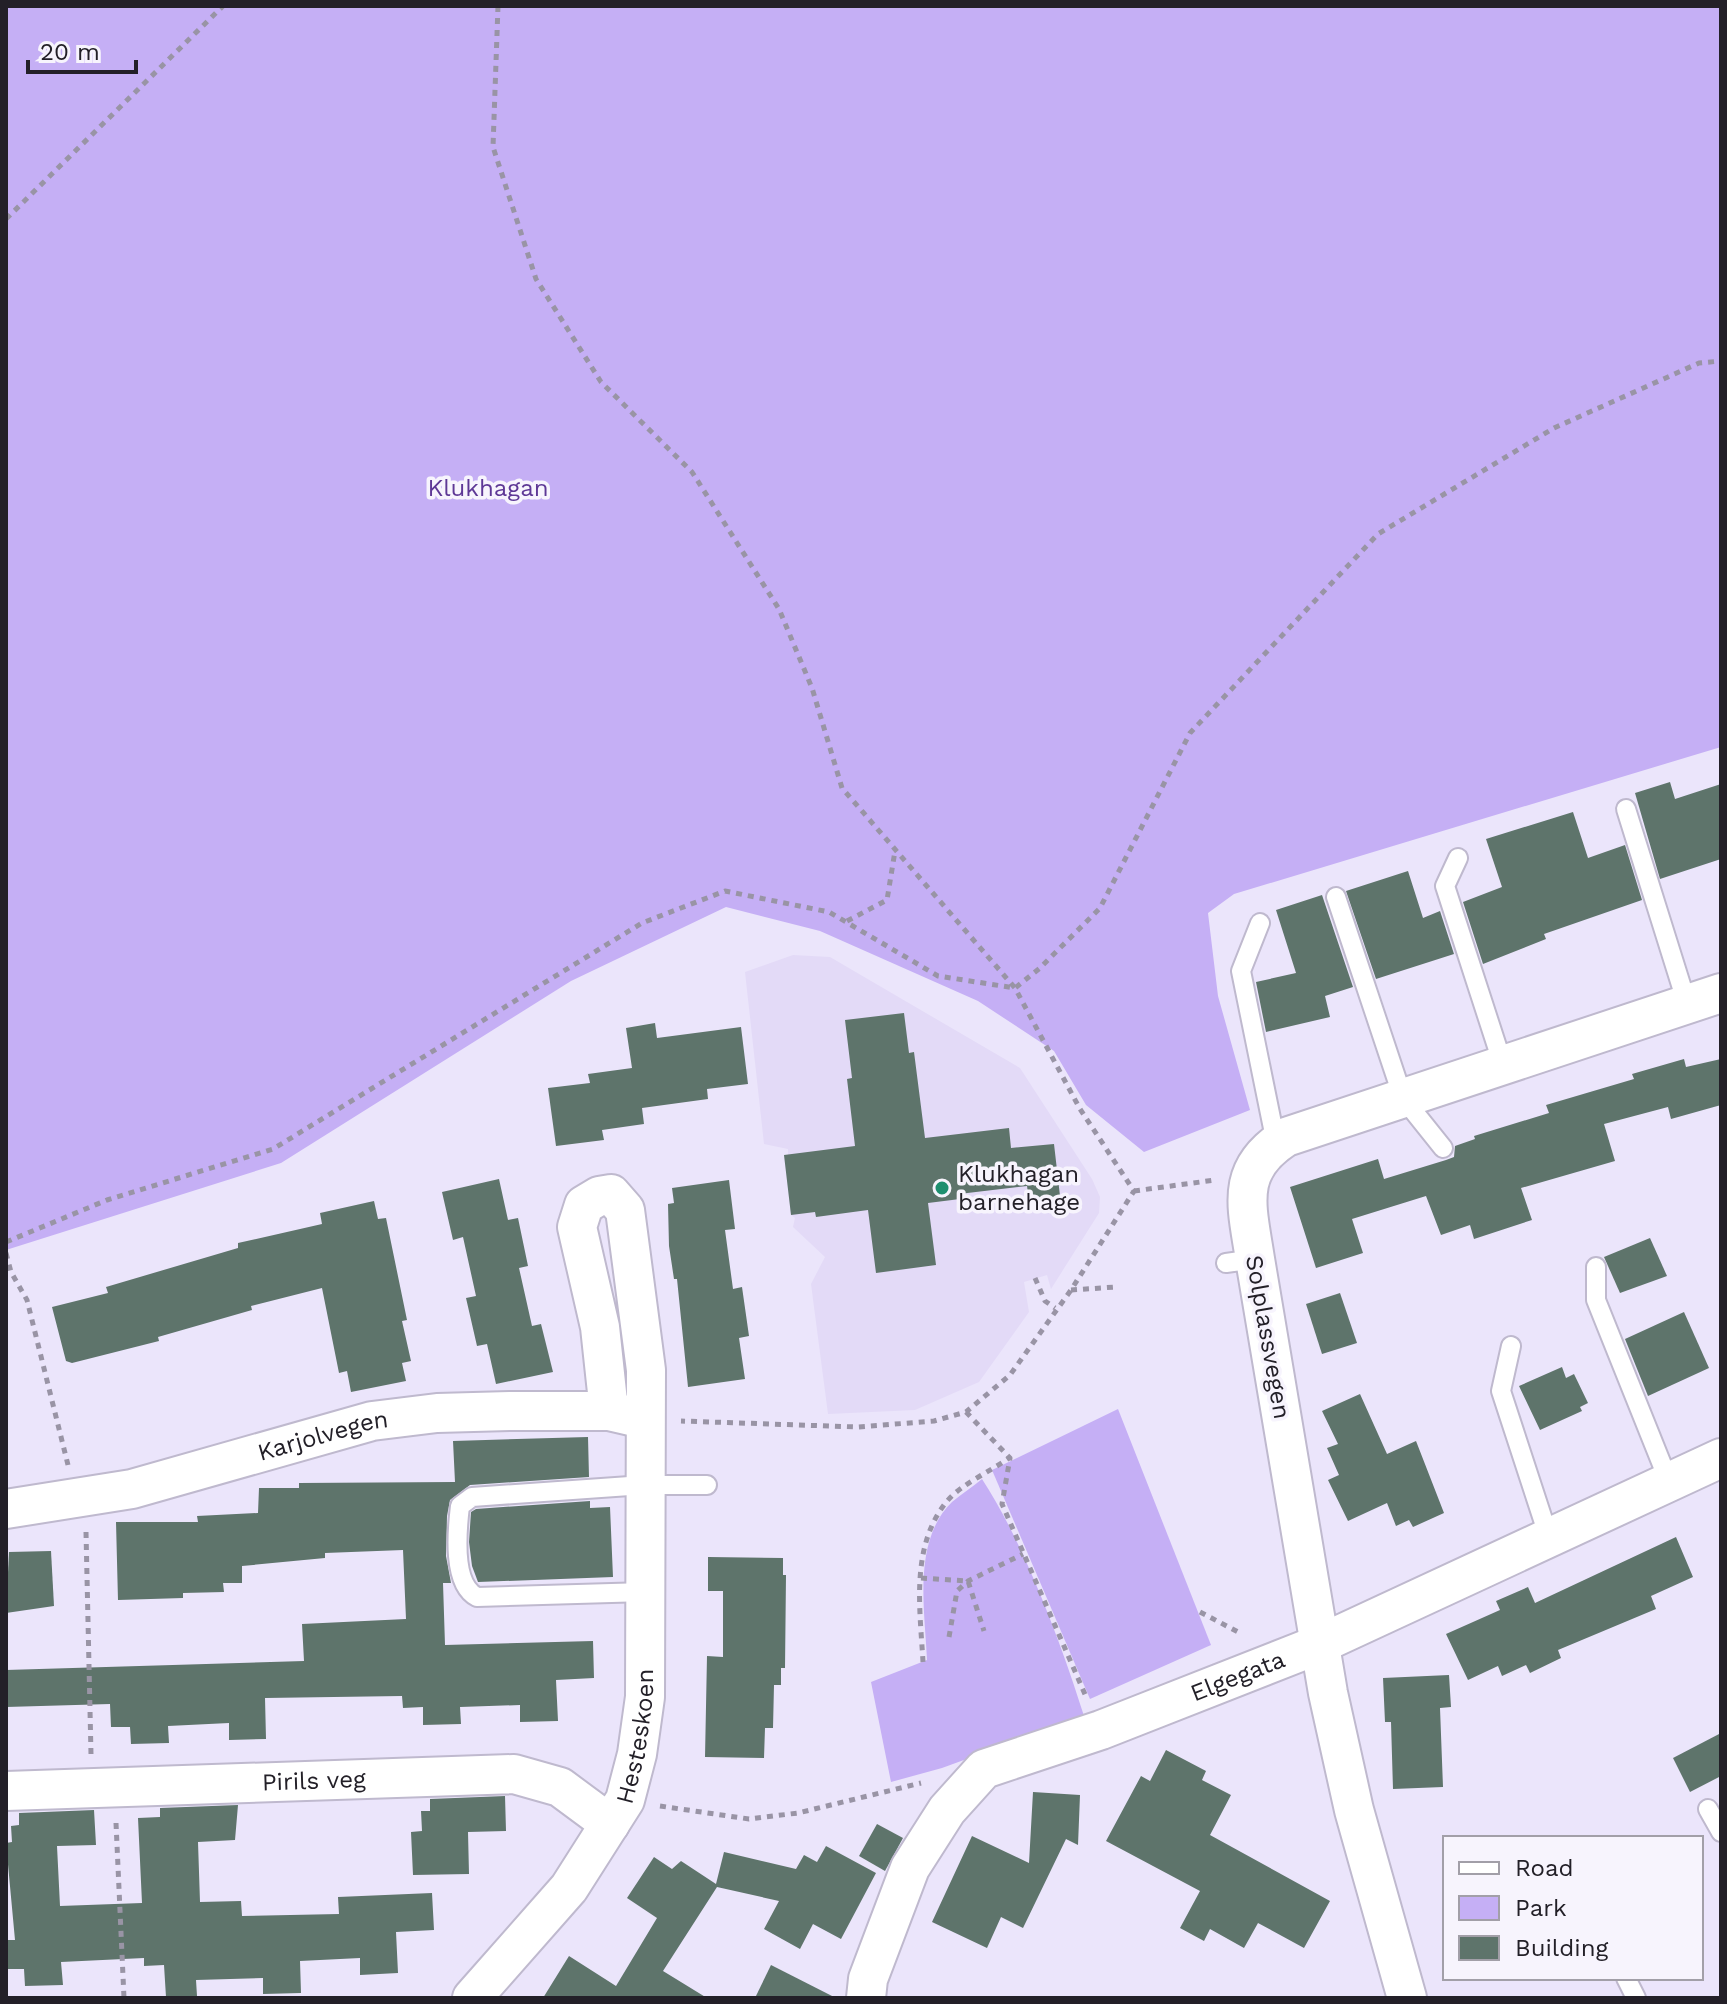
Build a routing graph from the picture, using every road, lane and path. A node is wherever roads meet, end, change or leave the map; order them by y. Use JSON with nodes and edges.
{"nodes":[{"id":1,"x":223,"y":6,"type":"edge"},
{"id":2,"x":498,"y":6,"type":"edge"},
{"id":3,"x":6,"y":219,"type":"edge"},
{"id":4,"x":1721,"y":361,"type":"edge"},
{"id":5,"x":1626,"y":809,"type":"dead end"},
{"id":6,"x":895,"y":850,"type":"junction"},
{"id":7,"x":1458,"y":858,"type":"dead end"},
{"id":8,"x":1336,"y":897,"type":"dead end"},
{"id":9,"x":847,"y":921,"type":"junction"},
{"id":10,"x":1260,"y":923,"type":"dead end"},
{"id":11,"x":1015,"y":988,"type":"junction"},
{"id":12,"x":1704,"y":999,"type":"edge"},
{"id":13,"x":1503,"y":1065,"type":"junction"},
{"id":14,"x":1403,"y":1098,"type":"junction"},
{"id":15,"x":1276,"y":1143,"type":"junction"},
{"id":16,"x":1443,"y":1148,"type":"dead end"},
{"id":17,"x":1248,"y":1181,"type":"junction"},
{"id":18,"x":1134,"y":1191,"type":"junction"},
{"id":19,"x":6,"y":1242,"type":"edge"},
{"id":20,"x":6,"y":1253,"type":"edge"},
{"id":21,"x":1596,"y":1267,"type":"dead end"},
{"id":22,"x":1035,"y":1278,"type":"dead end"},
{"id":23,"x":1116,"y":1287,"type":"dead end"},
{"id":24,"x":1071,"y":1290,"type":"junction"},
{"id":25,"x":1055,"y":1308,"type":"junction"},
{"id":26,"x":1511,"y":1346,"type":"dead end"},
{"id":27,"x":966,"y":1412,"type":"junction"},
{"id":28,"x":627,"y":1416,"type":"junction"},
{"id":29,"x":1010,"y":1458,"type":"junction"},
{"id":30,"x":1721,"y":1458,"type":"edge"},
{"id":31,"x":1669,"y":1482,"type":"junction"},
{"id":32,"x":644,"y":1485,"type":"junction"},
{"id":33,"x":707,"y":1485,"type":"dead end"},
{"id":34,"x":80,"y":1499,"type":"junction"},
{"id":35,"x":6,"y":1509,"type":"edge"},
{"id":36,"x":1549,"y":1538,"type":"junction"},
{"id":37,"x":1023,"y":1554,"type":"junction"},
{"id":38,"x":921,"y":1578,"type":"junction"},
{"id":39,"x":968,"y":1581,"type":"junction"},
{"id":40,"x":646,"y":1592,"type":"junction"},
{"id":41,"x":984,"y":1631,"type":"dead end"},
{"id":42,"x":949,"y":1637,"type":"dead end"},
{"id":43,"x":1320,"y":1644,"type":"junction"},
{"id":44,"x":923,"y":1662,"type":"dead end"},
{"id":45,"x":1101,"y":1730,"type":"junction"},
{"id":46,"x":924,"y":1783,"type":"dead end"},
{"id":47,"x":102,"y":1788,"type":"junction"},
{"id":48,"x":6,"y":1791,"type":"edge"},
{"id":49,"x":1708,"y":1809,"type":"dead end"},
{"id":50,"x":617,"y":1812,"type":"junction"},
{"id":51,"x":1721,"y":1832,"type":"edge"},
{"id":52,"x":1627,"y":1980,"type":"edge"},
{"id":53,"x":124,"y":1998,"type":"edge"},
{"id":54,"x":472,"y":1998,"type":"edge"},
{"id":55,"x":866,"y":1998,"type":"edge"},
{"id":56,"x":1407,"y":1998,"type":"edge"},
{"id":57,"x":1636,"y":1998,"type":"edge"}],
"edges":[{"from":1,"to":3,"type":"path"},
{"from":2,"to":6,"type":"path"},
{"from":4,"to":11,"type":"path"},
{"from":5,"to":12,"type":"lane"},
{"from":6,"to":9,"type":"path"},
{"from":6,"to":11,"type":"path"},
{"from":7,"to":13,"type":"lane"},
{"from":8,"to":14,"type":"lane"},
{"from":9,"to":11,"type":"path"},
{"from":9,"to":19,"type":"path"},
{"from":10,"to":15,"type":"lane"},
{"from":11,"to":18,"type":"path"},
{"from":12,"to":13,"type":"street"},
{"from":13,"to":14,"type":"street"},
{"from":14,"to":15,"type":"street"},
{"from":14,"to":16,"type":"lane"},
{"from":15,"to":17,"type":"street"},
{"from":17,"to":18,"type":"path"},
{"from":17,"to":43,"type":"street","name":"Solplassvegen"},
{"from":18,"to":24,"type":"path"},
{"from":20,"to":34,"type":"path"},
{"from":21,"to":31,"type":"lane"},
{"from":22,"to":25,"type":"path"},
{"from":23,"to":24,"type":"path"},
{"from":24,"to":25,"type":"path"},
{"from":25,"to":27,"type":"path"},
{"from":26,"to":36,"type":"lane"},
{"from":27,"to":28,"type":"path"},
{"from":27,"to":29,"type":"path"},
{"from":28,"to":32,"type":"street","name":"Hesteskoen"},
{"from":28,"to":34,"type":"street","name":"Karjolvegen"},
{"from":29,"to":37,"type":"path"},
{"from":29,"to":38,"type":"path"},
{"from":30,"to":31,"type":"street","name":"Elgegata"},
{"from":31,"to":36,"type":"street","name":"Elgegata"},
{"from":32,"to":33,"type":"lane"},
{"from":32,"to":40,"type":"street","name":"Hesteskoen"},
{"from":32,"to":40,"type":"lane"},
{"from":34,"to":35,"type":"street","name":"Karjolvegen"},
{"from":34,"to":47,"type":"path"},
{"from":36,"to":43,"type":"street","name":"Elgegata"},
{"from":37,"to":39,"type":"path"},
{"from":37,"to":45,"type":"path"},
{"from":38,"to":39,"type":"path"},
{"from":38,"to":44,"type":"path"},
{"from":39,"to":41,"type":"path"},
{"from":39,"to":42,"type":"path"},
{"from":40,"to":50,"type":"street","name":"Hesteskoen"},
{"from":43,"to":45,"type":"street","name":"Elgegata"},
{"from":43,"to":56,"type":"street","name":"Solplassvegen"},
{"from":45,"to":55,"type":"street","name":"Elgegata"},
{"from":46,"to":50,"type":"path"},
{"from":47,"to":48,"type":"street","name":"Pirils veg"},
{"from":47,"to":50,"type":"street","name":"Pirils veg"},
{"from":47,"to":53,"type":"path"},
{"from":49,"to":51,"type":"lane"},
{"from":50,"to":54,"type":"street","name":"Hesteskoen"},
{"from":52,"to":57,"type":"lane"}]}
